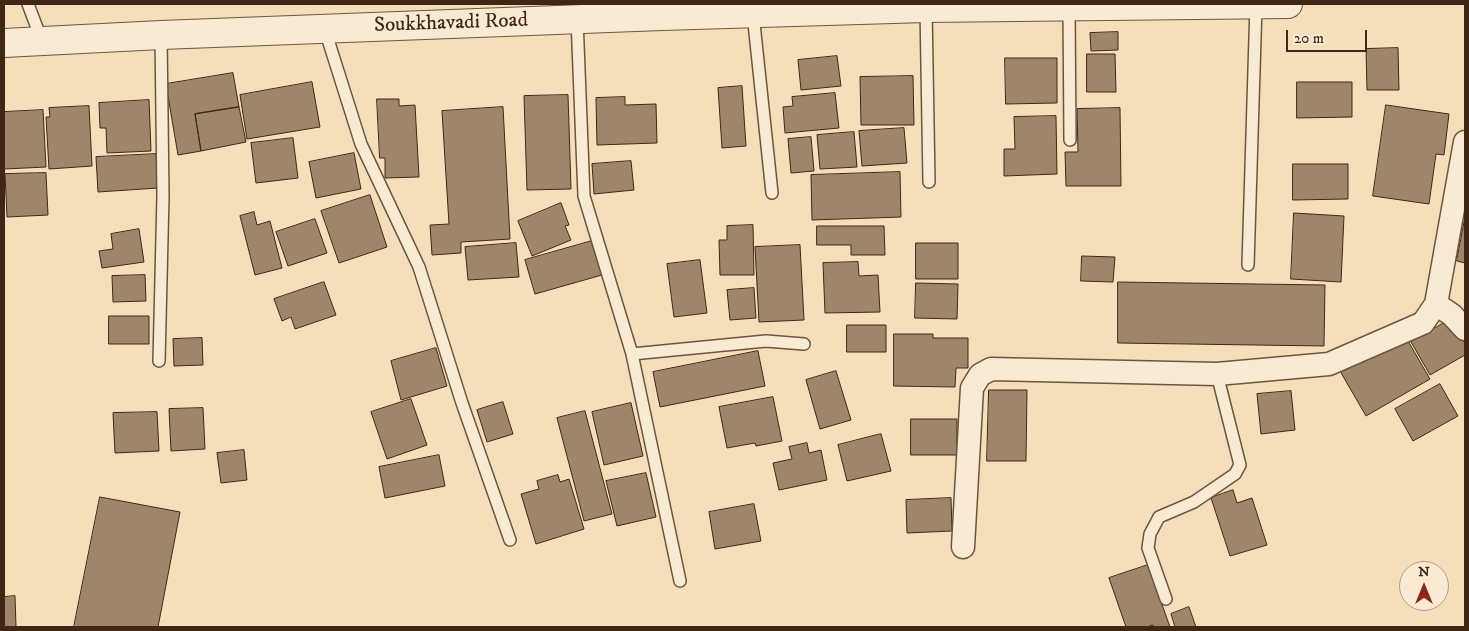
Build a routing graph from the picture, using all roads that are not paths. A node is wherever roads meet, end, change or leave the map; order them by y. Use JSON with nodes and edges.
{"nodes":[{"id":1,"x":28,"y":4,"type":"edge"},
{"id":2,"x":1288,"y":4,"type":"edge"},
{"id":3,"x":1256,"y":5,"type":"edge"},
{"id":4,"x":1069,"y":7,"type":"junction"},
{"id":5,"x":926,"y":8,"type":"junction"},
{"id":6,"x":662,"y":10,"type":"edge"},
{"id":7,"x":753,"y":14,"type":"junction"},
{"id":8,"x":576,"y":19,"type":"junction"},
{"id":9,"x":325,"y":30,"type":"junction"},
{"id":10,"x":161,"y":35,"type":"junction"},
{"id":11,"x":42,"y":41,"type":"junction"},
{"id":12,"x":4,"y":43,"type":"edge"},
{"id":13,"x":1070,"y":140,"type":"dead end"},
{"id":14,"x":1465,"y":142,"type":"edge"},
{"id":15,"x":929,"y":182,"type":"dead end"},
{"id":16,"x":772,"y":193,"type":"dead end"},
{"id":17,"x":1248,"y":265,"type":"dead end"},
{"id":18,"x":1436,"y":304,"type":"junction"},
{"id":19,"x":1465,"y":329,"type":"edge"},
{"id":20,"x":804,"y":344,"type":"dead end"},
{"id":21,"x":632,"y":354,"type":"junction"},
{"id":22,"x":159,"y":361,"type":"dead end"},
{"id":23,"x":1217,"y":374,"type":"junction"},
{"id":24,"x":510,"y":540,"type":"dead end"},
{"id":25,"x":963,"y":547,"type":"dead end"},
{"id":26,"x":680,"y":582,"type":"dead end"},
{"id":27,"x":1166,"y":598,"type":"dead end"}],
"edges":[{"from":1,"to":11,"type":"lane"},
{"from":2,"to":3,"type":"street","name":"Soukkhavadi Road"},
{"from":3,"to":4,"type":"street","name":"Soukkhavadi Road"},
{"from":3,"to":17,"type":"lane"},
{"from":4,"to":5,"type":"street","name":"Soukkhavadi Road"},
{"from":4,"to":13,"type":"lane"},
{"from":5,"to":7,"type":"street","name":"Soukkhavadi Road"},
{"from":5,"to":15,"type":"lane"},
{"from":6,"to":7,"type":"street","name":"Soukkhavadi Road"},
{"from":6,"to":8,"type":"street","name":"Soukkhavadi Road"},
{"from":7,"to":16,"type":"lane"},
{"from":8,"to":9,"type":"street","name":"Soukkhavadi Road"},
{"from":8,"to":21,"type":"lane"},
{"from":9,"to":10,"type":"street","name":"Soukkhavadi Road"},
{"from":9,"to":24,"type":"lane"},
{"from":10,"to":11,"type":"street","name":"Soukkhavadi Road"},
{"from":10,"to":22,"type":"lane"},
{"from":11,"to":12,"type":"street","name":"Soukkhavadi Road"},
{"from":14,"to":18,"type":"street"},
{"from":18,"to":19,"type":"street"},
{"from":18,"to":23,"type":"street"},
{"from":20,"to":21,"type":"lane"},
{"from":21,"to":26,"type":"lane"},
{"from":23,"to":25,"type":"street"},
{"from":23,"to":27,"type":"lane"}]}
